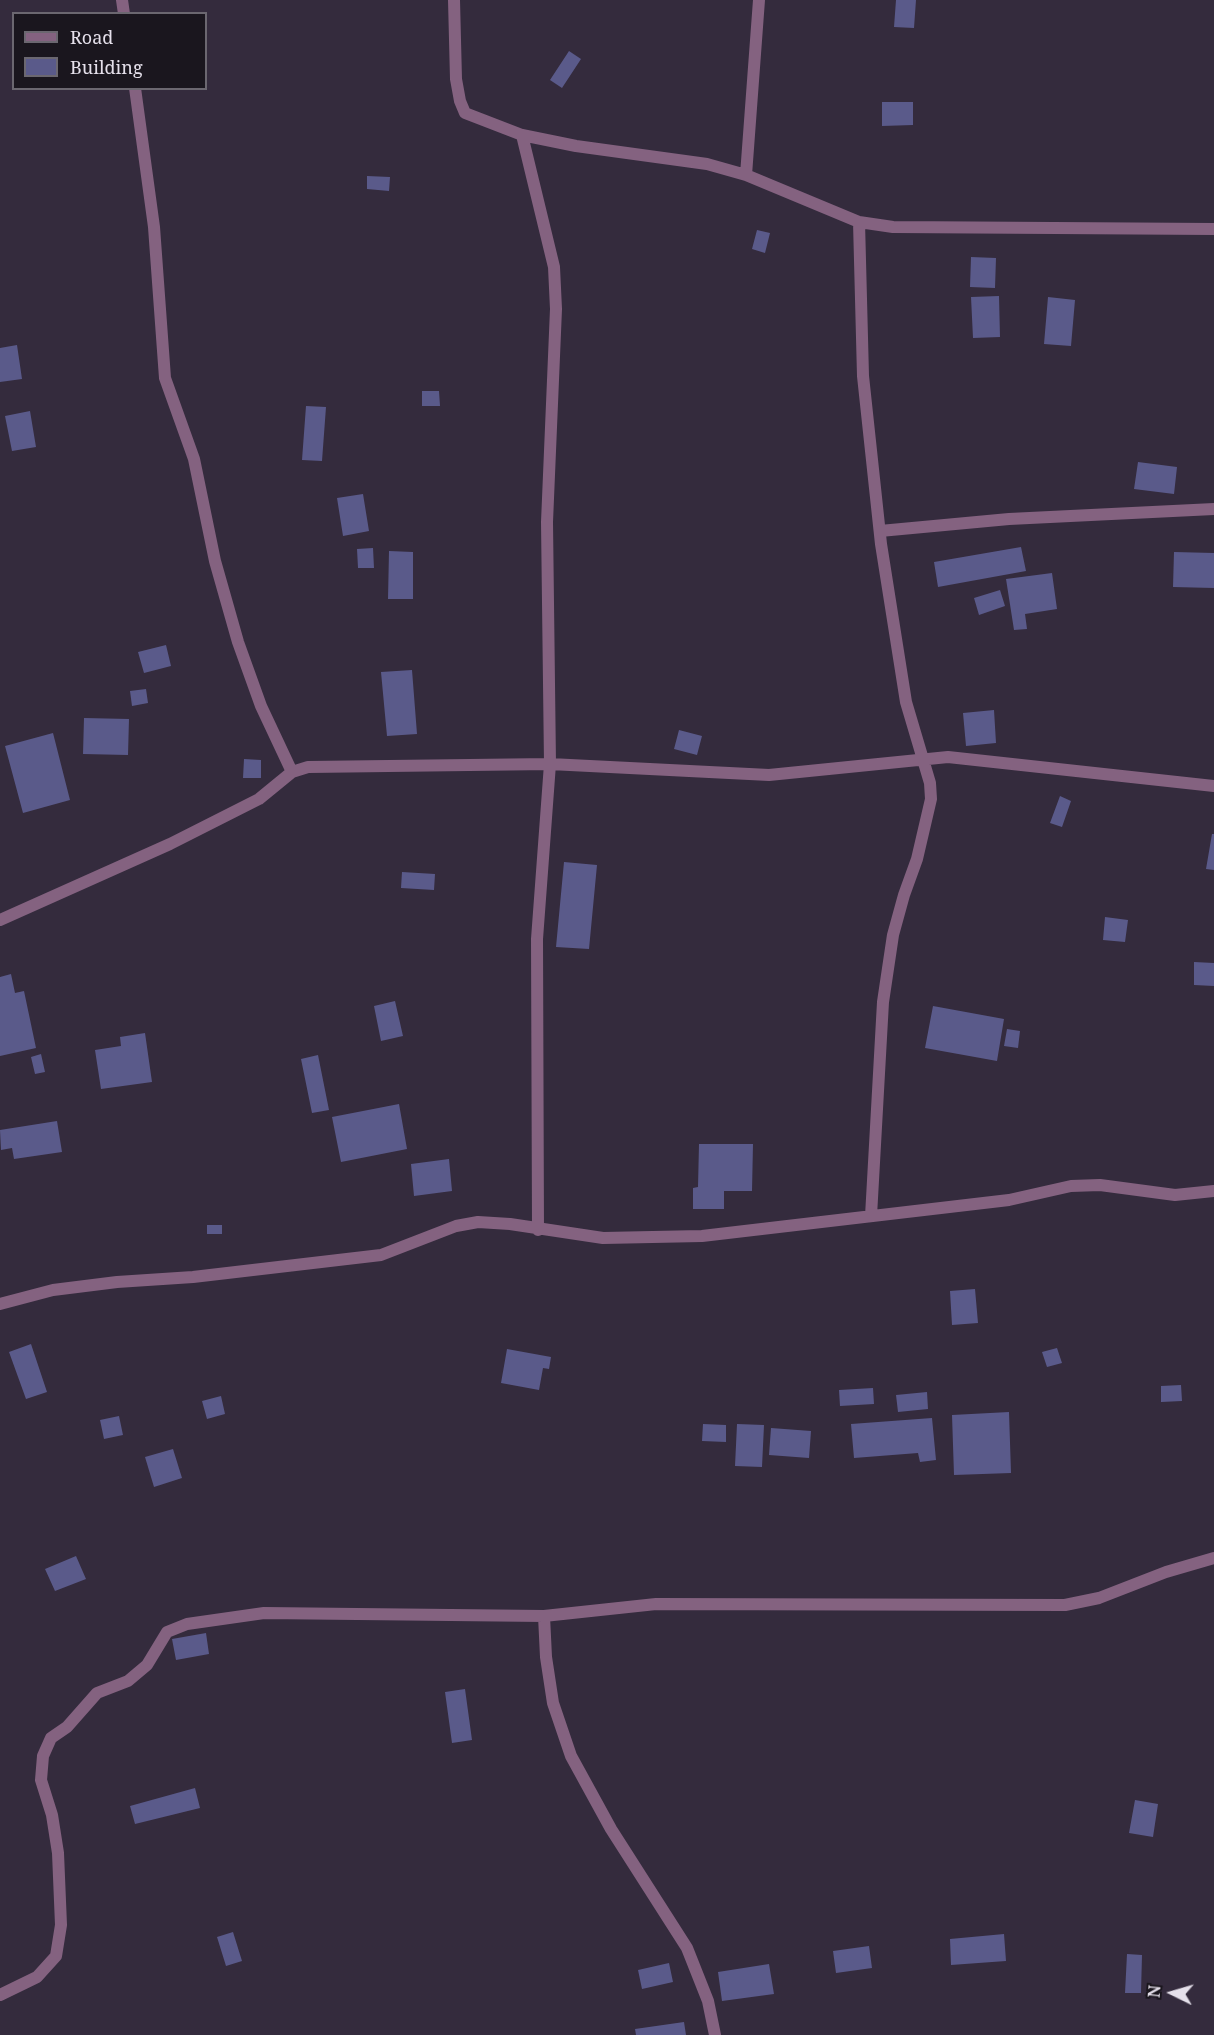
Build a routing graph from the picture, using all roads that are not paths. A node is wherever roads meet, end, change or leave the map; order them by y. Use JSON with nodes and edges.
{"nodes":[{"id":1,"x":454,"y":0,"type":"edge"},
{"id":2,"x":759,"y":0,"type":"edge"},
{"id":3,"x":135,"y":90,"type":"edge"},
{"id":4,"x":522,"y":135,"type":"junction"},
{"id":5,"x":746,"y":175,"type":"junction"},
{"id":6,"x":859,"y":222,"type":"junction"},
{"id":7,"x":1214,"y":229,"type":"edge"},
{"id":8,"x":1214,"y":509,"type":"edge"},
{"id":9,"x":880,"y":531,"type":"junction"},
{"id":10,"x":922,"y":761,"type":"junction"},
{"id":11,"x":550,"y":764,"type":"junction"},
{"id":12,"x":292,"y":772,"type":"junction"},
{"id":13,"x":1214,"y":786,"type":"edge"},
{"id":14,"x":0,"y":920,"type":"edge"},
{"id":15,"x":1214,"y":1191,"type":"edge"},
{"id":16,"x":871,"y":1216,"type":"junction"},
{"id":17,"x":538,"y":1230,"type":"junction"},
{"id":18,"x":0,"y":1304,"type":"edge"},
{"id":19,"x":1214,"y":1558,"type":"edge"},
{"id":20,"x":544,"y":1616,"type":"junction"},
{"id":21,"x":0,"y":1995,"type":"edge"},
{"id":22,"x":715,"y":2035,"type":"edge"}],
"edges":[{"from":1,"to":4,"type":"street"},
{"from":2,"to":5,"type":"street"},
{"from":3,"to":12,"type":"street"},
{"from":4,"to":5,"type":"street"},
{"from":4,"to":11,"type":"street"},
{"from":5,"to":6,"type":"street"},
{"from":6,"to":7,"type":"street"},
{"from":6,"to":9,"type":"street"},
{"from":8,"to":9,"type":"street"},
{"from":9,"to":10,"type":"street"},
{"from":10,"to":11,"type":"street"},
{"from":10,"to":13,"type":"street"},
{"from":10,"to":16,"type":"street"},
{"from":11,"to":12,"type":"street"},
{"from":11,"to":17,"type":"street"},
{"from":12,"to":14,"type":"street"},
{"from":15,"to":16,"type":"street"},
{"from":16,"to":17,"type":"street"},
{"from":17,"to":18,"type":"street"},
{"from":19,"to":20,"type":"street"},
{"from":20,"to":21,"type":"street"},
{"from":20,"to":22,"type":"street"}]}
